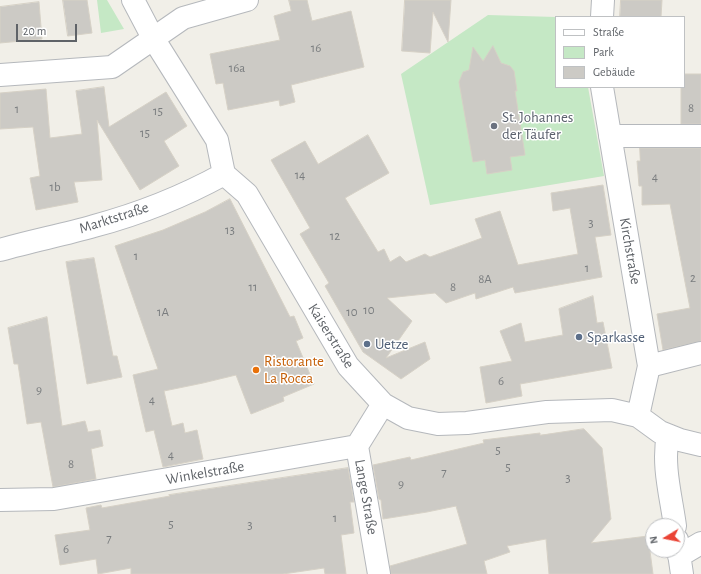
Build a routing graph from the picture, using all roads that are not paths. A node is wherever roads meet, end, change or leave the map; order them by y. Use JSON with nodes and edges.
{"nodes":[{"id":1,"x":133,"y":0,"type":"edge"},
{"id":2,"x":247,"y":0,"type":"edge"},
{"id":3,"x":603,"y":0,"type":"edge"},
{"id":4,"x":602,"y":16,"type":"edge"},
{"id":5,"x":153,"y":38,"type":"junction"},
{"id":6,"x":0,"y":75,"type":"edge"},
{"id":7,"x":602,"y":88,"type":"edge"},
{"id":8,"x":610,"y":136,"type":"junction"},
{"id":9,"x":701,"y":136,"type":"edge"},
{"id":10,"x":224,"y":174,"type":"junction"},
{"id":11,"x":0,"y":250,"type":"edge"},
{"id":12,"x":701,"y":353,"type":"edge"},
{"id":13,"x":649,"y":366,"type":"junction"},
{"id":14,"x":383,"y":404,"type":"junction"},
{"id":15,"x":638,"y":416,"type":"junction"},
{"id":16,"x":668,"y":435,"type":"junction"},
{"id":17,"x":701,"y":445,"type":"edge"},
{"id":18,"x":356,"y":446,"type":"junction"},
{"id":19,"x":0,"y":500,"type":"edge"},
{"id":20,"x":674,"y":518,"type":"edge"},
{"id":21,"x":701,"y":543,"type":"edge"},
{"id":22,"x":685,"y":554,"type":"edge"},
{"id":23,"x":379,"y":574,"type":"edge"}],
"edges":[{"from":1,"to":5,"type":"street"},
{"from":2,"to":5,"type":"street"},
{"from":3,"to":4,"type":"street"},
{"from":5,"to":6,"type":"street"},
{"from":5,"to":10,"type":"street"},
{"from":7,"to":8,"type":"street","name":"Kirchstraße"},
{"from":8,"to":9,"type":"street"},
{"from":8,"to":13,"type":"street","name":"Kirchstraße"},
{"from":10,"to":11,"type":"street","name":"Marktstraße"},
{"from":10,"to":14,"type":"street","name":"Kaiserstraße"},
{"from":12,"to":13,"type":"street"},
{"from":13,"to":15,"type":"street","name":"Kirchstraße"},
{"from":14,"to":15,"type":"street","name":"Kaiserstraße"},
{"from":14,"to":18,"type":"street","name":"Lange Straße"},
{"from":15,"to":16,"type":"street","name":"Kaiserstraße"},
{"from":16,"to":17,"type":"street","name":"Kaiserstraße"},
{"from":16,"to":20,"type":"street"},
{"from":18,"to":19,"type":"street","name":"Winkelstraße"},
{"from":18,"to":23,"type":"street","name":"Lange Straße"},
{"from":21,"to":22,"type":"street"}]}
